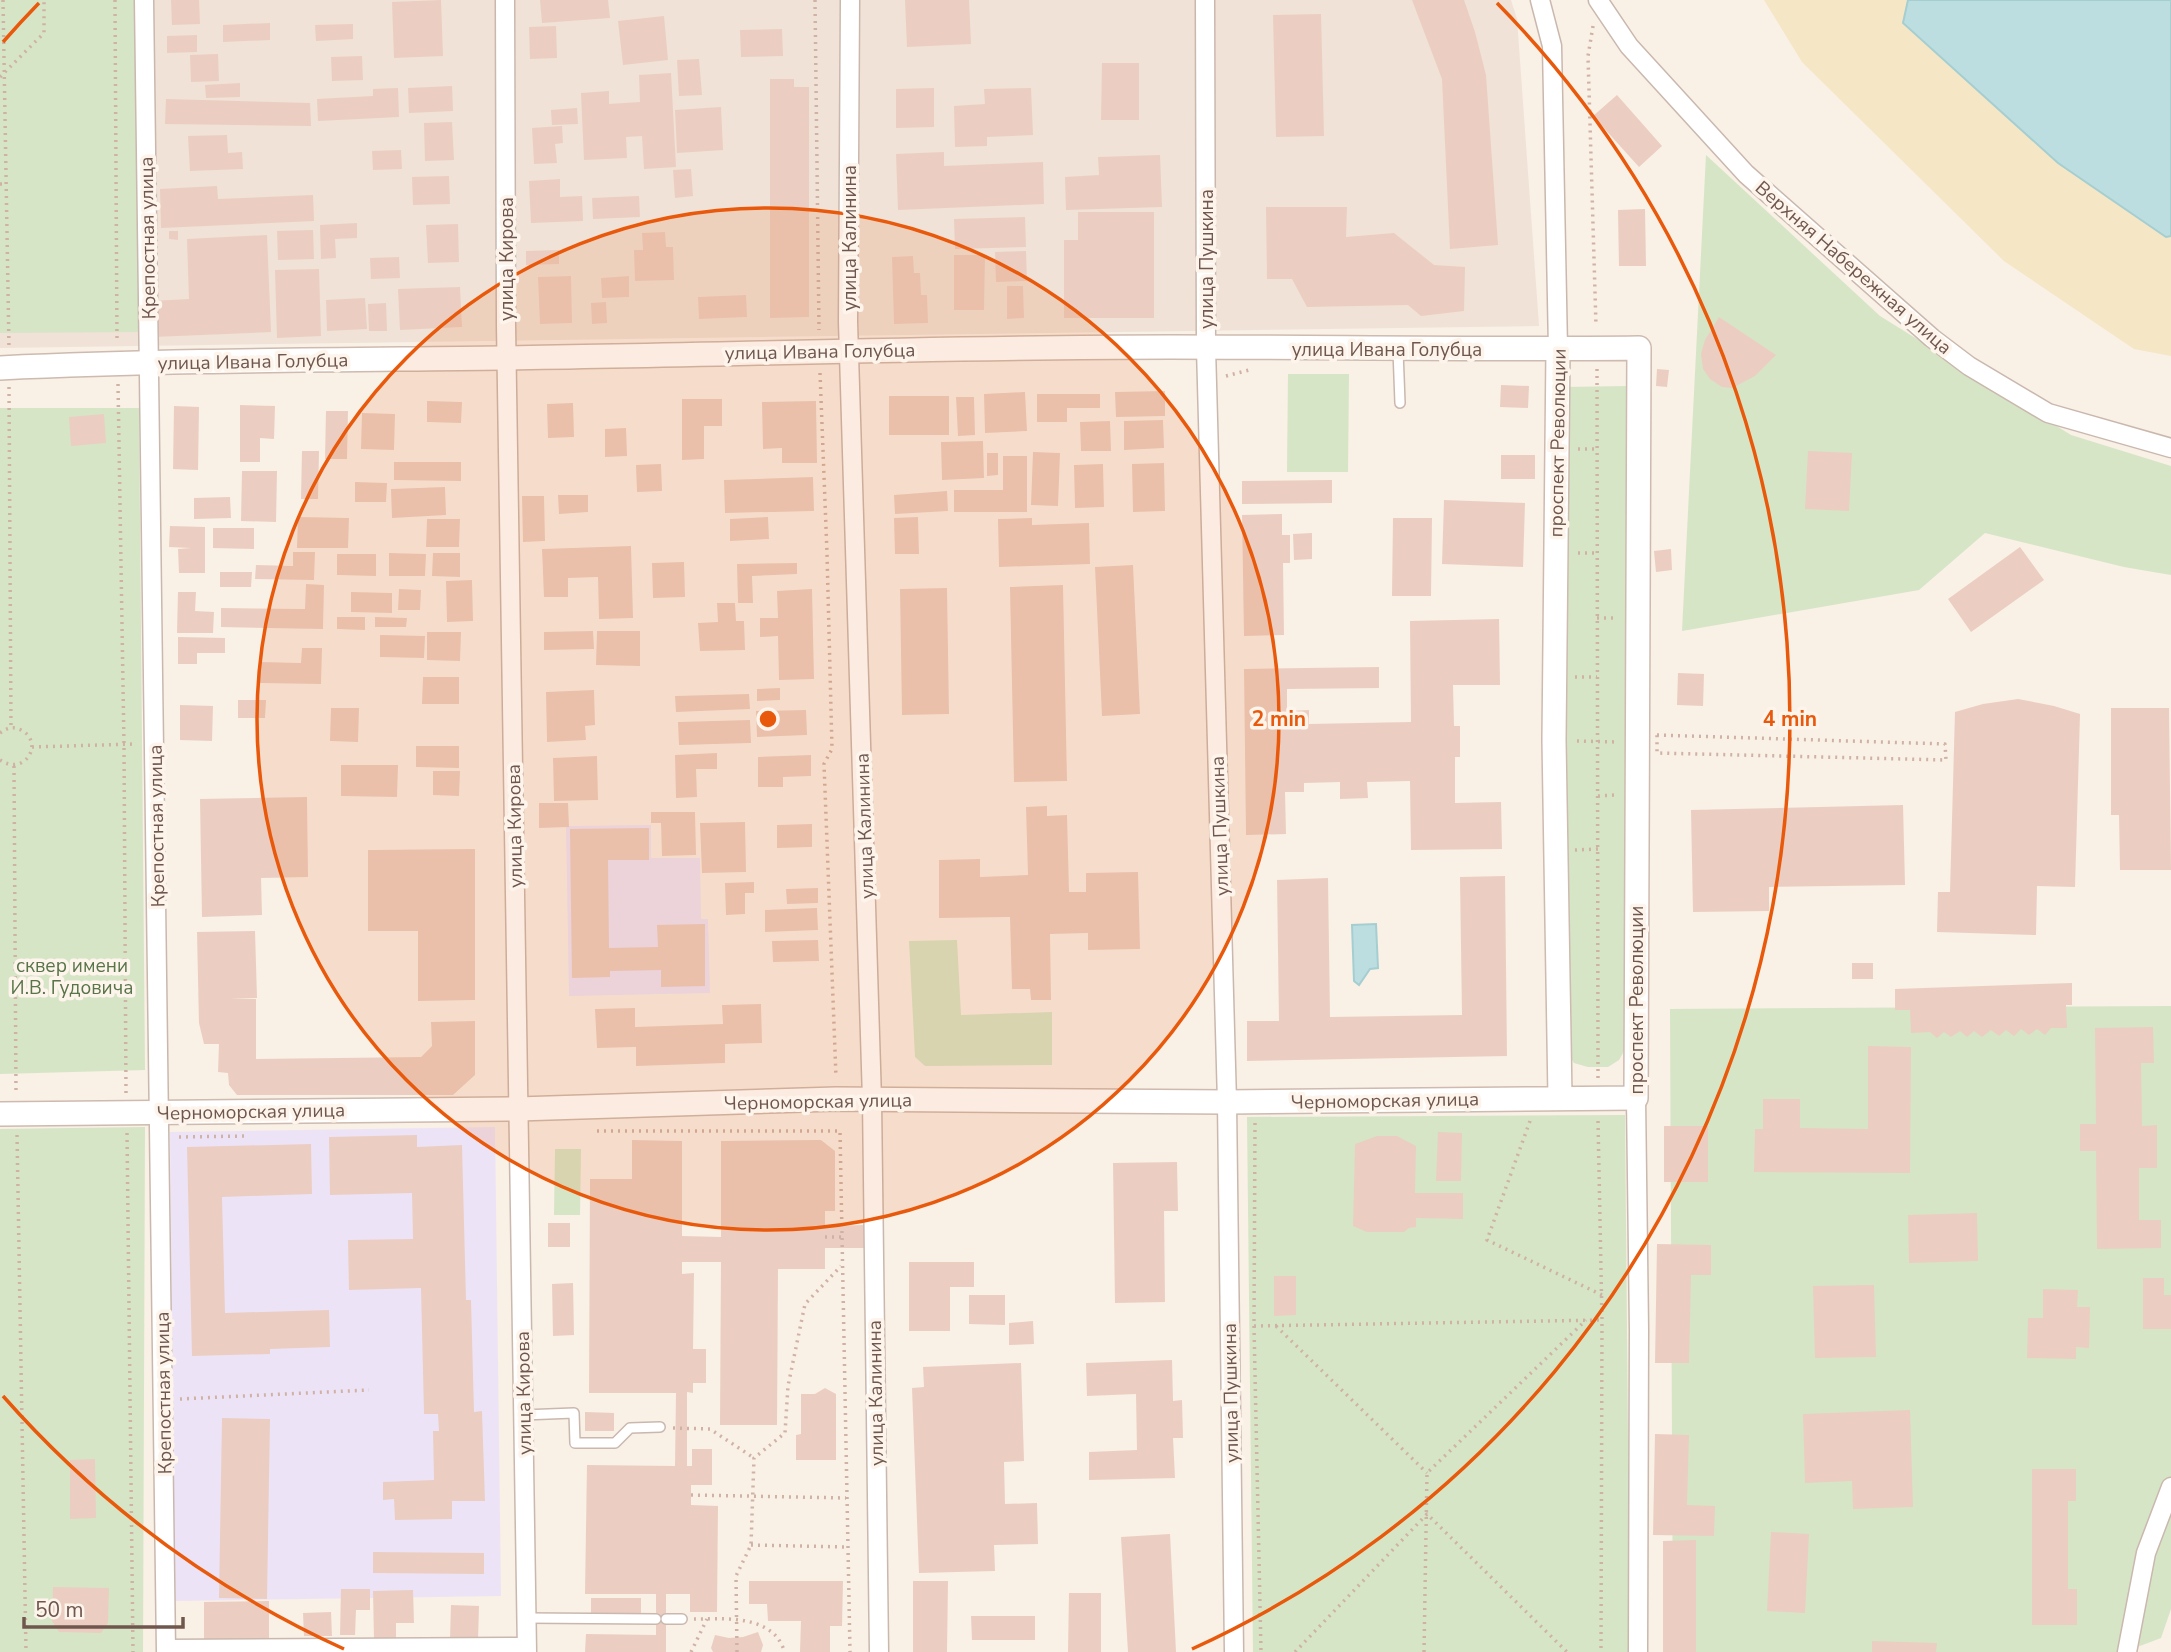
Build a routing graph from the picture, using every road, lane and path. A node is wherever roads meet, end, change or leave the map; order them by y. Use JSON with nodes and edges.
{"nodes":[{"id":1,"x":44,"y":0,"type":"edge"},
{"id":2,"x":115,"y":0,"type":"edge"},
{"id":3,"x":144,"y":0,"type":"edge"},
{"id":4,"x":505,"y":0,"type":"edge"},
{"id":5,"x":815,"y":0,"type":"edge"},
{"id":6,"x":850,"y":0,"type":"edge"},
{"id":7,"x":1205,"y":0,"type":"edge"},
{"id":8,"x":1540,"y":0,"type":"edge"},
{"id":9,"x":1598,"y":0,"type":"edge"},
{"id":10,"x":1593,"y":22,"type":"dead end"},
{"id":11,"x":0,"y":77,"type":"edge"},
{"id":12,"x":0,"y":184,"type":"edge"},
{"id":13,"x":7,"y":184,"type":"dead end"},
{"id":14,"x":1206,"y":348,"type":"junction"},
{"id":15,"x":1639,"y":348,"type":"joint"},
{"id":16,"x":1558,"y":349,"type":"junction"},
{"id":17,"x":1597,"y":349,"type":"junction"},
{"id":18,"x":849,"y":350,"type":"junction"},
{"id":19,"x":1398,"y":350,"type":"junction"},
{"id":20,"x":819,"y":351,"type":"junction"},
{"id":21,"x":506,"y":358,"type":"junction"},
{"id":22,"x":148,"y":362,"type":"junction"},
{"id":23,"x":117,"y":363,"type":"junction"},
{"id":24,"x":0,"y":368,"type":"edge"},
{"id":25,"x":1400,"y":403,"type":"dead end"},
{"id":26,"x":2171,"y":448,"type":"edge"},
{"id":27,"x":0,"y":733,"type":"edge"},
{"id":28,"x":1553,"y":740,"type":"junction"},
{"id":29,"x":1597,"y":741,"type":"junction"},
{"id":30,"x":155,"y":744,"type":"junction"},
{"id":31,"x":1652,"y":744,"type":"junction"},
{"id":32,"x":124,"y":745,"type":"junction"},
{"id":33,"x":32,"y":747,"type":"junction"},
{"id":34,"x":0,"y":760,"type":"edge"},
{"id":35,"x":14,"y":766,"type":"junction"},
{"id":36,"x":836,"y":1081,"type":"dead end"},
{"id":37,"x":1560,"y":1098,"type":"junction"},
{"id":38,"x":1598,"y":1098,"type":"junction"},
{"id":39,"x":1636,"y":1098,"type":"junction"},
{"id":40,"x":872,"y":1100,"type":"junction"},
{"id":41,"x":1227,"y":1102,"type":"junction"},
{"id":42,"x":518,"y":1108,"type":"junction"},
{"id":43,"x":126,"y":1112,"type":"junction"},
{"id":44,"x":8,"y":1113,"type":"edge"},
{"id":45,"x":160,"y":1113,"type":"junction"},
{"id":46,"x":1517,"y":1121,"type":"dead end"},
{"id":47,"x":1255,"y":1123,"type":"dead end"},
{"id":48,"x":589,"y":1131,"type":"dead end"},
{"id":49,"x":825,"y":1237,"type":"dead end"},
{"id":50,"x":841,"y":1237,"type":"junction"},
{"id":51,"x":842,"y":1264,"type":"junction"},
{"id":52,"x":1602,"y":1294,"type":"junction"},
{"id":53,"x":1586,"y":1320,"type":"junction"},
{"id":54,"x":1602,"y":1320,"type":"junction"},
{"id":55,"x":1254,"y":1326,"type":"junction"},
{"id":56,"x":1276,"y":1326,"type":"junction"},
{"id":57,"x":369,"y":1390,"type":"dead end"},
{"id":58,"x":163,"y":1400,"type":"junction"},
{"id":59,"x":523,"y":1415,"type":"junction"},
{"id":60,"x":660,"y":1427,"type":"joint"},
{"id":61,"x":754,"y":1458,"type":"junction"},
{"id":62,"x":1427,"y":1473,"type":"junction"},
{"id":63,"x":2171,"y":1487,"type":"edge"},
{"id":64,"x":691,"y":1495,"type":"dead end"},
{"id":65,"x":752,"y":1496,"type":"junction"},
{"id":66,"x":846,"y":1498,"type":"junction"},
{"id":67,"x":1427,"y":1514,"type":"junction"},
{"id":68,"x":751,"y":1545,"type":"junction"},
{"id":69,"x":847,"y":1547,"type":"junction"},
{"id":70,"x":527,"y":1618,"type":"junction"},
{"id":71,"x":682,"y":1619,"type":"joint"},
{"id":72,"x":706,"y":1619,"type":"junction"},
{"id":73,"x":735,"y":1619,"type":"junction"},
{"id":74,"x":527,"y":1650,"type":"edge"},
{"id":75,"x":166,"y":1651,"type":"edge"},
{"id":76,"x":26,"y":1652,"type":"edge"},
{"id":77,"x":133,"y":1652,"type":"edge"},
{"id":78,"x":691,"y":1652,"type":"edge"},
{"id":79,"x":737,"y":1652,"type":"edge"},
{"id":80,"x":785,"y":1652,"type":"edge"},
{"id":81,"x":850,"y":1652,"type":"edge"},
{"id":82,"x":879,"y":1652,"type":"edge"},
{"id":83,"x":1234,"y":1652,"type":"edge"},
{"id":84,"x":1261,"y":1652,"type":"edge"},
{"id":85,"x":1296,"y":1652,"type":"edge"},
{"id":86,"x":1424,"y":1652,"type":"edge"},
{"id":87,"x":1567,"y":1652,"type":"edge"},
{"id":88,"x":1601,"y":1652,"type":"edge"},
{"id":89,"x":1638,"y":1652,"type":"edge"},
{"id":90,"x":2127,"y":1652,"type":"edge"}],
"edges":[{"from":1,"to":11,"type":"path"},
{"from":2,"to":23,"type":"path"},
{"from":3,"to":22,"type":"street","name":"Крепостная улица"},
{"from":4,"to":21,"type":"street","name":"улица Кирова"},
{"from":5,"to":20,"type":"path"},
{"from":6,"to":18,"type":"street","name":"улица Калинина"},
{"from":7,"to":14,"type":"street","name":"улица Пушкина"},
{"from":8,"to":16,"type":"street","name":"проспект Революции"},
{"from":9,"to":26,"type":"street","name":"Верхняя Набережная улица"},
{"from":10,"to":17,"type":"path"},
{"from":12,"to":13,"type":"path"},
{"from":14,"to":18,"type":"street","name":"улица Ивана Голубца"},
{"from":14,"to":19,"type":"street","name":"улица Ивана Голубца"},
{"from":14,"to":41,"type":"street","name":"улица Пушкина"},
{"from":15,"to":17,"type":"street","name":"улица Ивана Голубца"},
{"from":15,"to":31,"type":"street","name":"проспект Революции"},
{"from":16,"to":17,"type":"street","name":"улица Ивана Голубца"},
{"from":16,"to":19,"type":"street","name":"улица Ивана Голубца"},
{"from":16,"to":28,"type":"street","name":"проспект Революции"},
{"from":17,"to":29,"type":"path"},
{"from":18,"to":20,"type":"street","name":"улица Ивана Голубца"},
{"from":18,"to":40,"type":"street","name":"улица Калинина"},
{"from":19,"to":25,"type":"lane"},
{"from":20,"to":21,"type":"street","name":"улица Ивана Голубца"},
{"from":20,"to":36,"type":"path"},
{"from":21,"to":22,"type":"street","name":"улица Ивана Голубца"},
{"from":21,"to":42,"type":"street","name":"улица Кирова"},
{"from":22,"to":23,"type":"street","name":"улица Ивана Голубца"},
{"from":22,"to":30,"type":"street","name":"Крепостная улица"},
{"from":23,"to":24,"type":"street","name":"улица Ивана Голубца"},
{"from":23,"to":32,"type":"path"},
{"from":27,"to":33,"type":"path"},
{"from":28,"to":29,"type":"path"},
{"from":28,"to":37,"type":"street","name":"проспект Революции"},
{"from":29,"to":31,"type":"path"},
{"from":29,"to":38,"type":"path"},
{"from":30,"to":32,"type":"path"},
{"from":30,"to":45,"type":"street","name":"Крепостная улица"},
{"from":31,"to":31,"type":"path"},
{"from":31,"to":39,"type":"street","name":"проспект Революции"},
{"from":32,"to":33,"type":"path"},
{"from":32,"to":43,"type":"path"},
{"from":33,"to":35,"type":"path"},
{"from":34,"to":35,"type":"path"},
{"from":35,"to":44,"type":"path"},
{"from":37,"to":38,"type":"street","name":"Черноморская улица"},
{"from":37,"to":41,"type":"street","name":"Черноморская улица"},
{"from":38,"to":39,"type":"street","name":"Черноморская улица"},
{"from":38,"to":52,"type":"path"},
{"from":39,"to":89,"type":"street","name":"проспект Революции"},
{"from":40,"to":41,"type":"street","name":"Черноморская улица"},
{"from":40,"to":42,"type":"street","name":"Черноморская улица"},
{"from":40,"to":82,"type":"street","name":"улица Калинина"},
{"from":41,"to":83,"type":"street","name":"улица Пушкина"},
{"from":42,"to":45,"type":"street","name":"Черноморская улица"},
{"from":42,"to":59,"type":"street","name":"улица Кирова"},
{"from":43,"to":44,"type":"street","name":"Черноморская улица"},
{"from":43,"to":45,"type":"street","name":"Черноморская улица"},
{"from":43,"to":77,"type":"path"},
{"from":44,"to":76,"type":"path"},
{"from":45,"to":58,"type":"street","name":"Крепостная улица"},
{"from":46,"to":52,"type":"path"},
{"from":47,"to":55,"type":"path"},
{"from":48,"to":50,"type":"path"},
{"from":49,"to":50,"type":"path"},
{"from":50,"to":51,"type":"path"},
{"from":51,"to":61,"type":"path"},
{"from":51,"to":66,"type":"path"},
{"from":52,"to":54,"type":"path"},
{"from":53,"to":54,"type":"path"},
{"from":53,"to":56,"type":"path"},
{"from":53,"to":62,"type":"path"},
{"from":54,"to":88,"type":"path"},
{"from":55,"to":56,"type":"path"},
{"from":55,"to":84,"type":"path"},
{"from":56,"to":62,"type":"path"},
{"from":57,"to":58,"type":"path"},
{"from":58,"to":75,"type":"street","name":"Крепостная улица"},
{"from":59,"to":60,"type":"lane"},
{"from":59,"to":70,"type":"street","name":"улица Кирова"},
{"from":60,"to":61,"type":"path"},
{"from":61,"to":65,"type":"path"},
{"from":62,"to":67,"type":"path"},
{"from":63,"to":90,"type":"street"},
{"from":64,"to":65,"type":"path"},
{"from":65,"to":66,"type":"path"},
{"from":65,"to":68,"type":"path"},
{"from":66,"to":69,"type":"path"},
{"from":67,"to":85,"type":"path"},
{"from":67,"to":86,"type":"path"},
{"from":67,"to":87,"type":"path"},
{"from":68,"to":69,"type":"path"},
{"from":68,"to":73,"type":"path"},
{"from":69,"to":81,"type":"path"},
{"from":70,"to":71,"type":"lane"},
{"from":70,"to":74,"type":"street","name":"улица Кирова"},
{"from":71,"to":72,"type":"path"},
{"from":72,"to":73,"type":"path"},
{"from":72,"to":78,"type":"path"},
{"from":73,"to":79,"type":"path"},
{"from":73,"to":80,"type":"path"},
{"from":74,"to":75,"type":"street"}]}
